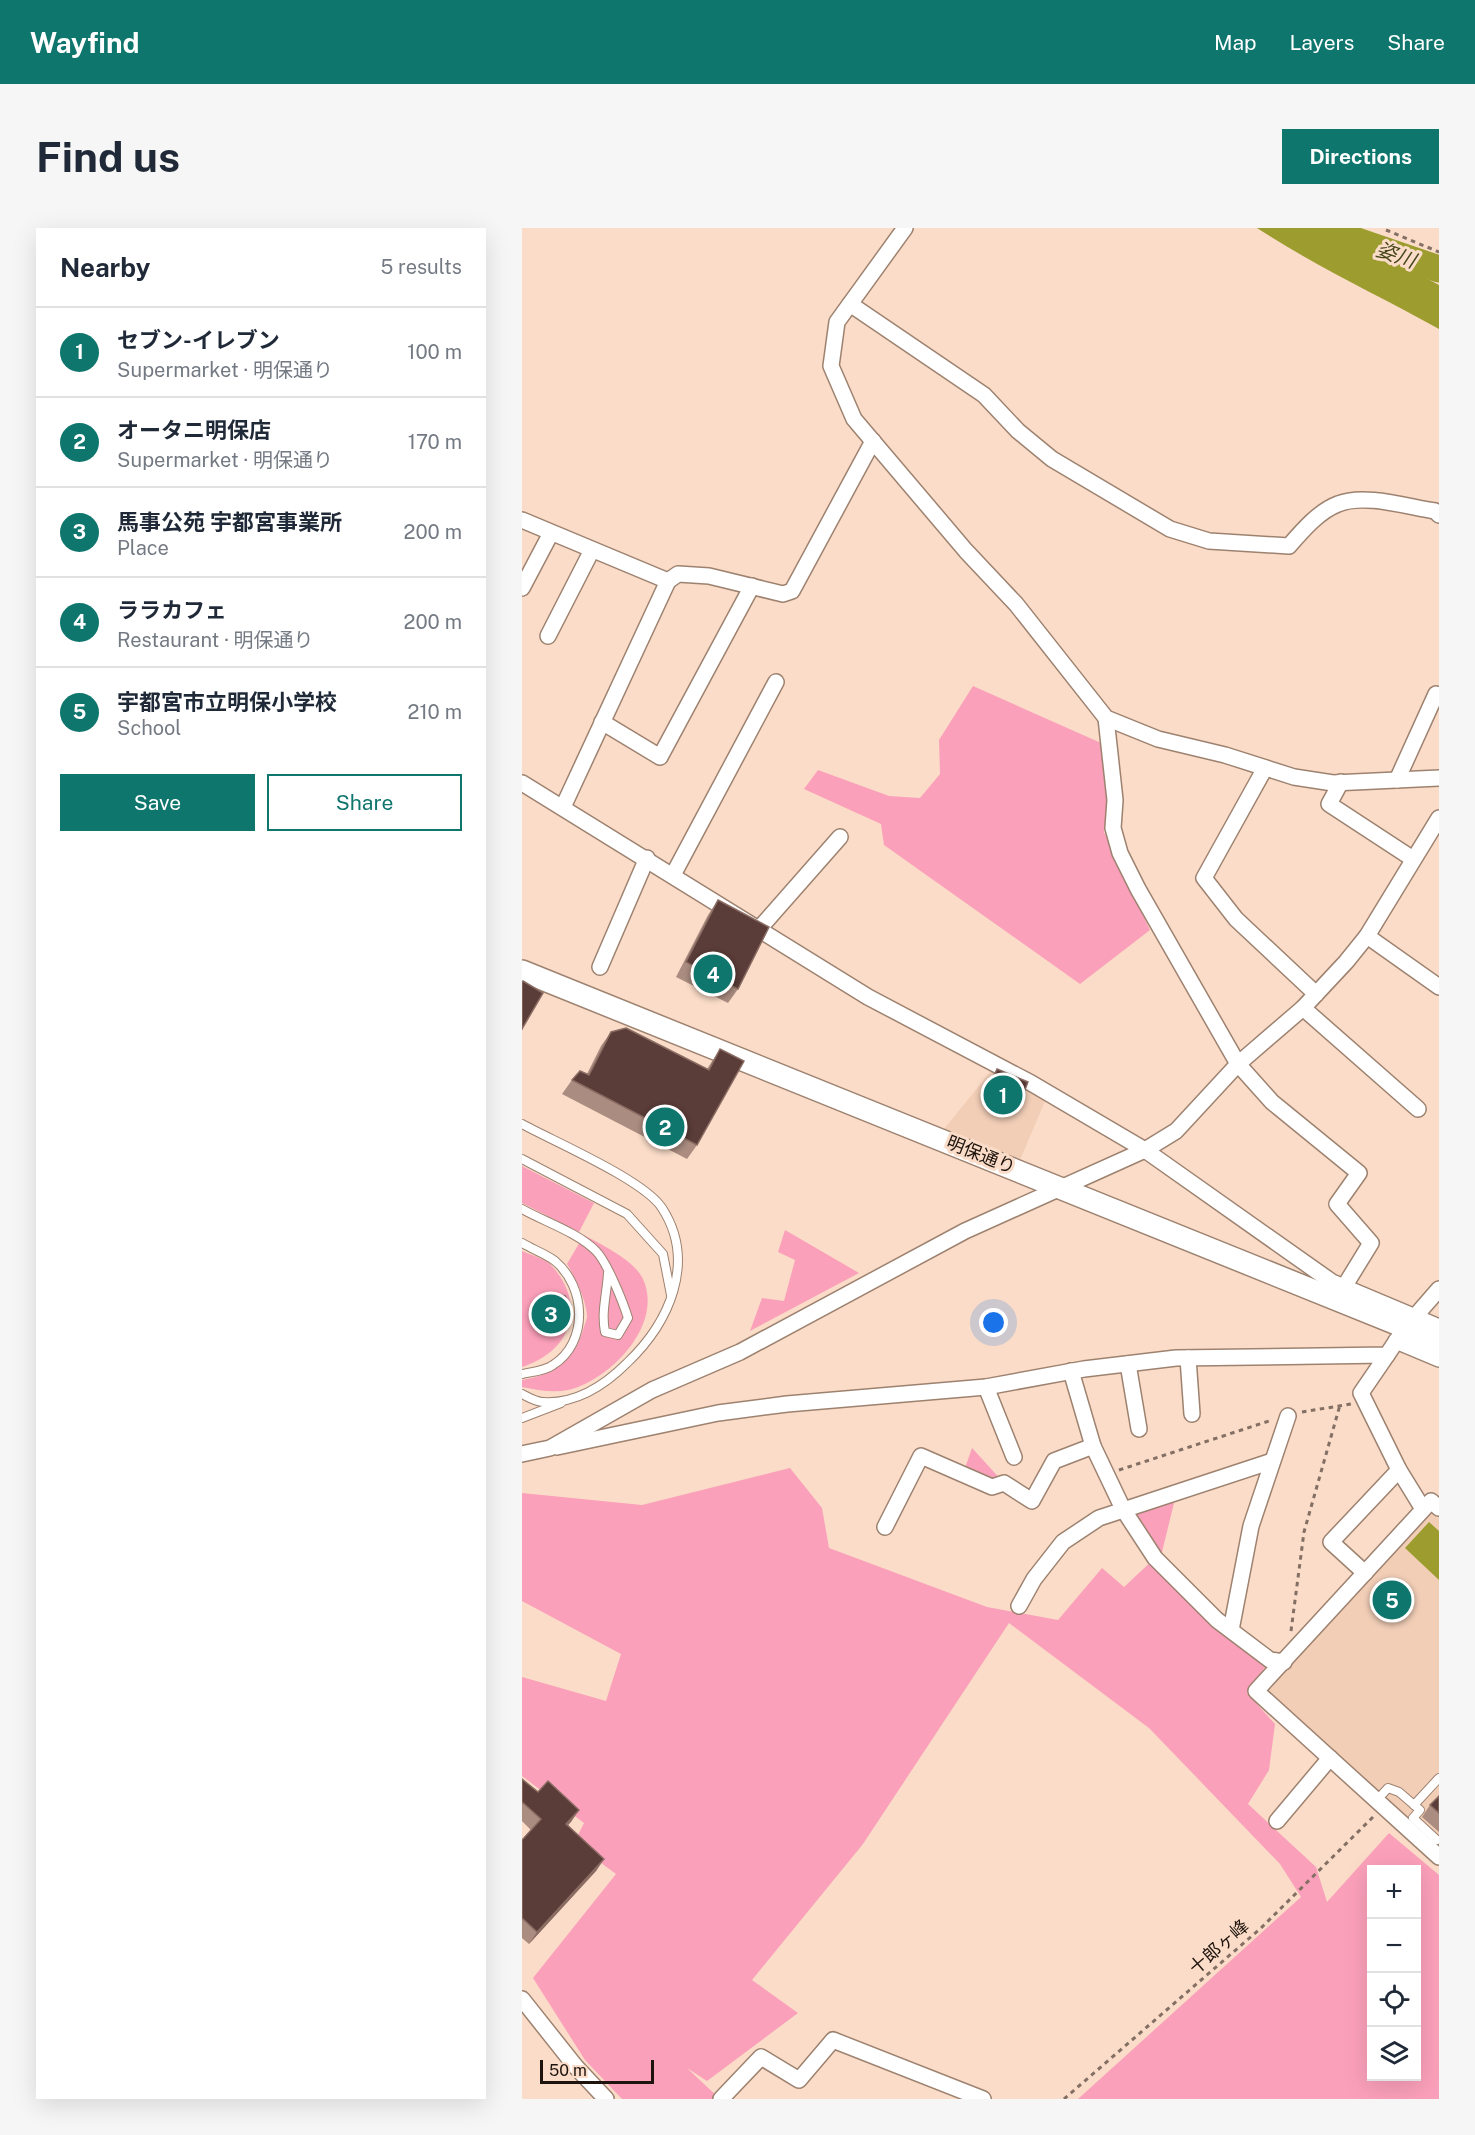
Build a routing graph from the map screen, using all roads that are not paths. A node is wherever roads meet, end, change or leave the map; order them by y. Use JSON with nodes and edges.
{"nodes":[{"id":1,"x":905,"y":228,"type":"edge"},
{"id":2,"x":850,"y":304,"type":"junction"},
{"id":3,"x":873,"y":441,"type":"junction"},
{"id":4,"x":1439,"y":514,"type":"edge"},
{"id":5,"x":522,"y":520,"type":"edge"},
{"id":6,"x":551,"y":533,"type":"junction"},
{"id":7,"x":592,"y":550,"type":"junction"},
{"id":8,"x":668,"y":581,"type":"junction"},
{"id":9,"x":752,"y":586,"type":"junction"},
{"id":10,"x":522,"y":588,"type":"edge"},
{"id":11,"x":548,"y":636,"type":"dead end"},
{"id":12,"x":776,"y":682,"type":"dead end"},
{"id":13,"x":1439,"y":695,"type":"edge"},
{"id":14,"x":1106,"y":718,"type":"junction"},
{"id":15,"x":602,"y":722,"type":"junction"},
{"id":16,"x":1265,"y":768,"type":"junction"},
{"id":17,"x":1439,"y":778,"type":"edge"},
{"id":18,"x":1397,"y":780,"type":"junction"},
{"id":19,"x":1341,"y":782,"type":"junction"},
{"id":20,"x":522,"y":783,"type":"edge"},
{"id":21,"x":563,"y":807,"type":"junction"},
{"id":22,"x":1439,"y":818,"type":"edge"},
{"id":23,"x":840,"y":837,"type":"dead end"},
{"id":24,"x":647,"y":858,"type":"junction"},
{"id":25,"x":1413,"y":859,"type":"junction"},
{"id":26,"x":673,"y":875,"type":"junction"},
{"id":27,"x":759,"y":929,"type":"junction"},
{"id":28,"x":1366,"y":936,"type":"junction"},
{"id":29,"x":600,"y":967,"type":"dead end"},
{"id":30,"x":522,"y":971,"type":"edge"},
{"id":31,"x":1439,"y":987,"type":"edge"},
{"id":32,"x":1317,"y":994,"type":"junction"},
{"id":33,"x":1303,"y":1008,"type":"junction"},
{"id":34,"x":1238,"y":1064,"type":"junction"},
{"id":35,"x":1418,"y":1108,"type":"dead end"},
{"id":36,"x":522,"y":1124,"type":"edge"},
{"id":37,"x":1144,"y":1150,"type":"junction"},
{"id":38,"x":522,"y":1159,"type":"edge"},
{"id":39,"x":1058,"y":1186,"type":"junction"},
{"id":40,"x":522,"y":1209,"type":"edge"},
{"id":41,"x":522,"y":1243,"type":"edge"},
{"id":42,"x":608,"y":1273,"type":"junction"},
{"id":43,"x":1344,"y":1287,"type":"junction"},
{"id":44,"x":1439,"y":1289,"type":"edge"},
{"id":45,"x":672,"y":1299,"type":"junction"},
{"id":46,"x":1439,"y":1327,"type":"edge"},
{"id":47,"x":1405,"y":1329,"type":"junction"},
{"id":48,"x":1439,"y":1341,"type":"edge"},
{"id":49,"x":1387,"y":1355,"type":"junction"},
{"id":50,"x":1188,"y":1358,"type":"junction"},
{"id":51,"x":1439,"y":1359,"type":"edge"},
{"id":52,"x":1128,"y":1364,"type":"junction"},
{"id":53,"x":1071,"y":1371,"type":"junction"},
{"id":54,"x":522,"y":1374,"type":"edge"},
{"id":55,"x":986,"y":1387,"type":"junction"},
{"id":56,"x":522,"y":1394,"type":"edge"},
{"id":57,"x":571,"y":1400,"type":"junction"},
{"id":58,"x":1192,"y":1414,"type":"dead end"},
{"id":59,"x":1288,"y":1416,"type":"road end"},
{"id":60,"x":522,"y":1418,"type":"edge"},
{"id":61,"x":1139,"y":1429,"type":"dead end"},
{"id":62,"x":1093,"y":1446,"type":"junction"},
{"id":63,"x":550,"y":1448,"type":"junction"},
{"id":64,"x":522,"y":1454,"type":"edge"},
{"id":65,"x":1014,"y":1457,"type":"dead end"},
{"id":66,"x":1272,"y":1461,"type":"junction"},
{"id":67,"x":1399,"y":1470,"type":"junction"},
{"id":68,"x":1439,"y":1508,"type":"edge"},
{"id":69,"x":1123,"y":1509,"type":"junction"},
{"id":70,"x":1423,"y":1509,"type":"junction"},
{"id":71,"x":885,"y":1527,"type":"dead end"},
{"id":72,"x":1365,"y":1573,"type":"junction"},
{"id":73,"x":1019,"y":1606,"type":"dead end"},
{"id":74,"x":1231,"y":1630,"type":"junction"},
{"id":75,"x":1286,"y":1659,"type":"junction"},
{"id":76,"x":1330,"y":1758,"type":"junction"},
{"id":77,"x":1439,"y":1778,"type":"edge"},
{"id":78,"x":1381,"y":1803,"type":"junction"},
{"id":79,"x":1414,"y":1805,"type":"junction"},
{"id":80,"x":1277,"y":1821,"type":"dead end"},
{"id":81,"x":1437,"y":1840,"type":"dead end"},
{"id":82,"x":1439,"y":1857,"type":"edge"},
{"id":83,"x":522,"y":1999,"type":"edge"},
{"id":84,"x":606,"y":2099,"type":"edge"},
{"id":85,"x":722,"y":2099,"type":"edge"},
{"id":86,"x":983,"y":2099,"type":"edge"}],
"edges":[{"from":1,"to":2,"type":"street"},
{"from":2,"to":3,"type":"street"},
{"from":2,"to":4,"type":"street"},
{"from":3,"to":9,"type":"street"},
{"from":3,"to":14,"type":"street"},
{"from":5,"to":6,"type":"street"},
{"from":6,"to":7,"type":"street"},
{"from":6,"to":10,"type":"street"},
{"from":7,"to":8,"type":"street"},
{"from":7,"to":11,"type":"street"},
{"from":8,"to":9,"type":"street"},
{"from":8,"to":15,"type":"street"},
{"from":9,"to":15,"type":"street"},
{"from":12,"to":26,"type":"street"},
{"from":13,"to":18,"type":"street"},
{"from":14,"to":16,"type":"street"},
{"from":14,"to":34,"type":"street"},
{"from":15,"to":21,"type":"street"},
{"from":16,"to":19,"type":"street"},
{"from":16,"to":32,"type":"street"},
{"from":17,"to":18,"type":"street"},
{"from":18,"to":19,"type":"street"},
{"from":19,"to":25,"type":"street"},
{"from":20,"to":21,"type":"street"},
{"from":21,"to":24,"type":"street"},
{"from":22,"to":25,"type":"street"},
{"from":23,"to":27,"type":"street"},
{"from":24,"to":26,"type":"street"},
{"from":24,"to":29,"type":"street"},
{"from":25,"to":28,"type":"street"},
{"from":26,"to":27,"type":"street"},
{"from":27,"to":37,"type":"street"},
{"from":28,"to":31,"type":"street"},
{"from":28,"to":32,"type":"street"},
{"from":30,"to":39,"type":"street","name":"明保通り"},
{"from":32,"to":33,"type":"street"},
{"from":33,"to":34,"type":"street"},
{"from":33,"to":35,"type":"street"},
{"from":34,"to":37,"type":"street"},
{"from":34,"to":43,"type":"street"},
{"from":36,"to":45,"type":"lane"},
{"from":37,"to":39,"type":"street"},
{"from":37,"to":43,"type":"street"},
{"from":38,"to":45,"type":"lane"},
{"from":39,"to":47,"type":"street","name":"明保通り"},
{"from":39,"to":63,"type":"street"},
{"from":40,"to":42,"type":"lane"},
{"from":41,"to":54,"type":"lane"},
{"from":42,"to":42,"type":"lane"},
{"from":43,"to":47,"type":"street"},
{"from":44,"to":47,"type":"street"},
{"from":45,"to":57,"type":"lane"},
{"from":46,"to":47,"type":"street"},
{"from":47,"to":48,"type":"street","name":"明保通り"},
{"from":47,"to":49,"type":"street"},
{"from":47,"to":51,"type":"street"},
{"from":49,"to":50,"type":"street"},
{"from":49,"to":67,"type":"street"},
{"from":50,"to":52,"type":"street"},
{"from":50,"to":58,"type":"street"},
{"from":52,"to":53,"type":"street"},
{"from":52,"to":61,"type":"street"},
{"from":53,"to":55,"type":"street"},
{"from":53,"to":62,"type":"street"},
{"from":55,"to":63,"type":"street"},
{"from":55,"to":65,"type":"street"},
{"from":56,"to":57,"type":"lane"},
{"from":57,"to":60,"type":"lane"},
{"from":59,"to":66,"type":"street"},
{"from":62,"to":69,"type":"street"},
{"from":62,"to":71,"type":"street"},
{"from":63,"to":64,"type":"street"},
{"from":66,"to":69,"type":"street"},
{"from":66,"to":74,"type":"street"},
{"from":67,"to":70,"type":"street"},
{"from":67,"to":72,"type":"street"},
{"from":68,"to":70,"type":"street"},
{"from":69,"to":73,"type":"street"},
{"from":69,"to":74,"type":"street"},
{"from":70,"to":72,"type":"street"},
{"from":72,"to":75,"type":"street"},
{"from":74,"to":75,"type":"street"},
{"from":75,"to":76,"type":"street"},
{"from":76,"to":78,"type":"street"},
{"from":76,"to":80,"type":"street"},
{"from":77,"to":79,"type":"lane"},
{"from":78,"to":79,"type":"lane"},
{"from":78,"to":82,"type":"street"},
{"from":79,"to":81,"type":"lane"},
{"from":83,"to":84,"type":"street"},
{"from":85,"to":86,"type":"street"}]}
